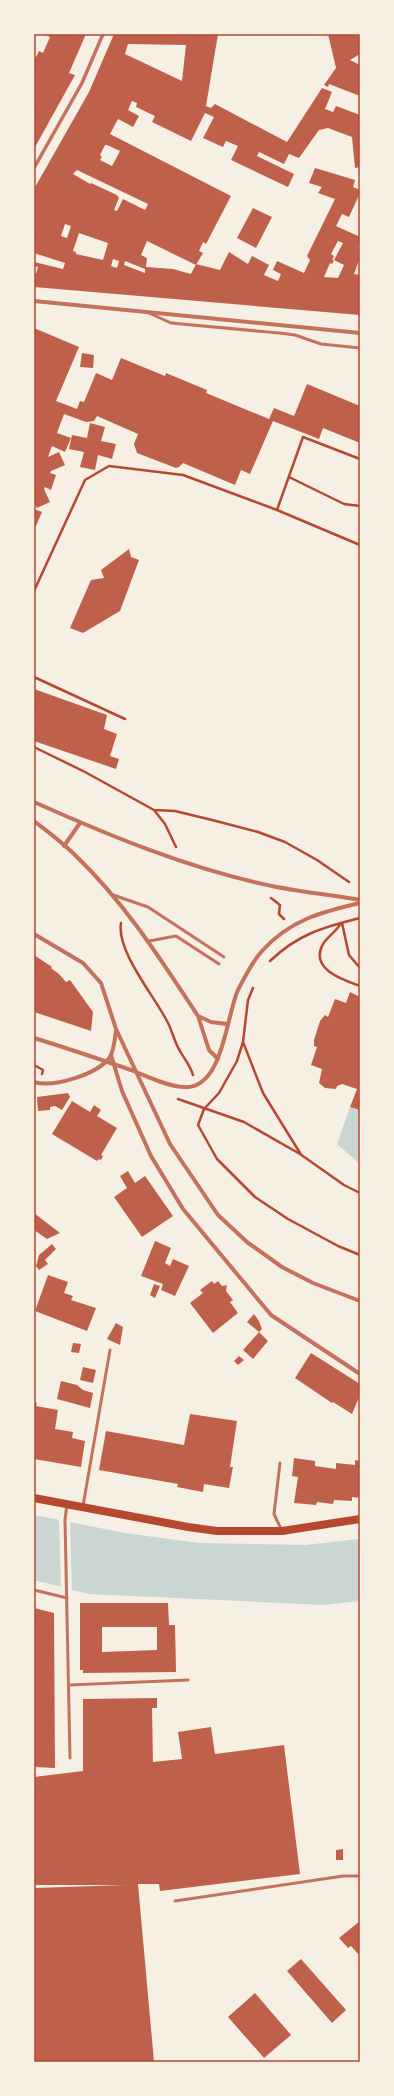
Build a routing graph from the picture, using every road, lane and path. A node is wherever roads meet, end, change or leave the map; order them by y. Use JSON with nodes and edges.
{"nodes":[{"id":1,"x":103,"y":34,"type":"edge"},
{"id":2,"x":34,"y":168,"type":"edge"},
{"id":3,"x":34,"y":301,"type":"edge"},
{"id":4,"x":145,"y":312,"type":"junction"},
{"id":5,"x":360,"y":334,"type":"edge"},
{"id":6,"x":360,"y":348,"type":"edge"},
{"id":7,"x":360,"y":459,"type":"edge"},
{"id":8,"x":289,"y":477,"type":"junction"},
{"id":9,"x":360,"y":506,"type":"edge"},
{"id":10,"x":277,"y":510,"type":"junction"},
{"id":11,"x":360,"y":545,"type":"edge"},
{"id":12,"x":34,"y":591,"type":"edge"},
{"id":13,"x":34,"y":677,"type":"edge"},
{"id":14,"x":125,"y":719,"type":"dead end"},
{"id":15,"x":34,"y":747,"type":"edge"},
{"id":16,"x":34,"y":802,"type":"edge"},
{"id":17,"x":154,"y":810,"type":"junction"},
{"id":18,"x":34,"y":821,"type":"edge"},
{"id":19,"x":80,"y":823,"type":"junction"},
{"id":20,"x":64,"y":846,"type":"junction"},
{"id":21,"x":182,"y":860,"type":"junction"},
{"id":22,"x":349,"y":882,"type":"dead end"},
{"id":23,"x":272,"y":886,"type":"junction"},
{"id":24,"x":113,"y":895,"type":"junction"},
{"id":25,"x":360,"y":900,"type":"edge"},
{"id":26,"x":360,"y":903,"type":"edge"},
{"id":27,"x":124,"y":909,"type":"junction"},
{"id":28,"x":360,"y":918,"type":"edge"},
{"id":29,"x":342,"y":923,"type":"junction"},
{"id":30,"x":291,"y":926,"type":"junction"},
{"id":31,"x":34,"y":934,"type":"edge"},
{"id":32,"x":304,"y":936,"type":"junction"},
{"id":33,"x":149,"y":941,"type":"junction"},
{"id":34,"x":224,"y":957,"type":"dead end"},
{"id":35,"x":219,"y":964,"type":"dead end"},
{"id":36,"x":266,"y":965,"type":"dead end"},
{"id":37,"x":360,"y":968,"type":"edge"},
{"id":38,"x":256,"y":981,"type":"dead end"},
{"id":39,"x":360,"y":986,"type":"edge"},
{"id":40,"x":198,"y":1016,"type":"junction"},
{"id":41,"x":227,"y":1024,"type":"junction"},
{"id":42,"x":116,"y":1029,"type":"junction"},
{"id":43,"x":34,"y":1038,"type":"edge"},
{"id":44,"x":243,"y":1042,"type":"junction"},
{"id":45,"x":111,"y":1055,"type":"junction"},
{"id":46,"x":218,"y":1059,"type":"junction"},
{"id":47,"x":34,"y":1082,"type":"edge"},
{"id":48,"x":195,"y":1086,"type":"junction"},
{"id":49,"x":172,"y":1097,"type":"dead end"},
{"id":50,"x":204,"y":1109,"type":"junction"},
{"id":51,"x":300,"y":1154,"type":"junction"},
{"id":52,"x":360,"y":1193,"type":"edge"},
{"id":53,"x":360,"y":1255,"type":"edge"},
{"id":54,"x":360,"y":1300,"type":"edge"},
{"id":55,"x":110,"y":1350,"type":"dead end"},
{"id":56,"x":360,"y":1374,"type":"edge"},
{"id":57,"x":280,"y":1463,"type":"dead end"},
{"id":58,"x":34,"y":1498,"type":"edge"},
{"id":59,"x":67,"y":1504,"type":"junction"},
{"id":60,"x":83,"y":1508,"type":"junction"},
{"id":61,"x":360,"y":1519,"type":"edge"},
{"id":62,"x":282,"y":1531,"type":"junction"},
{"id":63,"x":34,"y":1590,"type":"edge"},
{"id":64,"x":67,"y":1598,"type":"junction"},
{"id":65,"x":188,"y":1680,"type":"dead end"},
{"id":66,"x":69,"y":1685,"type":"junction"},
{"id":67,"x":70,"y":1758,"type":"dead end"},
{"id":68,"x":360,"y":1876,"type":"edge"},
{"id":69,"x":175,"y":1901,"type":"dead end"}],
"edges":[{"from":1,"to":2,"type":"street"},
{"from":3,"to":4,"type":"street"},
{"from":4,"to":5,"type":"street"},
{"from":4,"to":6,"type":"lane"},
{"from":7,"to":8,"type":"path"},
{"from":8,"to":9,"type":"path"},
{"from":8,"to":10,"type":"path"},
{"from":10,"to":11,"type":"path"},
{"from":10,"to":12,"type":"path"},
{"from":13,"to":14,"type":"path"},
{"from":15,"to":17,"type":"path"},
{"from":16,"to":19,"type":"street"},
{"from":17,"to":21,"type":"path"},
{"from":17,"to":22,"type":"path"},
{"from":18,"to":20,"type":"street"},
{"from":19,"to":20,"type":"street"},
{"from":19,"to":21,"type":"street"},
{"from":20,"to":24,"type":"street"},
{"from":21,"to":23,"type":"street"},
{"from":23,"to":25,"type":"street"},
{"from":23,"to":30,"type":"path"},
{"from":24,"to":27,"type":"street"},
{"from":24,"to":34,"type":"lane"},
{"from":26,"to":30,"type":"street"},
{"from":27,"to":33,"type":"street"},
{"from":27,"to":48,"type":"path"},
{"from":28,"to":29,"type":"path"},
{"from":29,"to":32,"type":"path"},
{"from":29,"to":37,"type":"path"},
{"from":29,"to":39,"type":"path"},
{"from":30,"to":32,"type":"path"},
{"from":30,"to":41,"type":"street"},
{"from":31,"to":42,"type":"street"},
{"from":32,"to":36,"type":"path"},
{"from":33,"to":35,"type":"lane"},
{"from":33,"to":40,"type":"street"},
{"from":38,"to":44,"type":"path"},
{"from":40,"to":41,"type":"street"},
{"from":40,"to":46,"type":"street"},
{"from":41,"to":46,"type":"street"},
{"from":42,"to":45,"type":"street"},
{"from":42,"to":54,"type":"street"},
{"from":43,"to":48,"type":"street"},
{"from":44,"to":50,"type":"path"},
{"from":44,"to":51,"type":"path"},
{"from":45,"to":47,"type":"street"},
{"from":45,"to":56,"type":"street"},
{"from":46,"to":48,"type":"street"},
{"from":49,"to":50,"type":"path"},
{"from":50,"to":51,"type":"path"},
{"from":50,"to":53,"type":"path"},
{"from":51,"to":52,"type":"path"},
{"from":55,"to":60,"type":"lane"},
{"from":57,"to":62,"type":"lane"},
{"from":58,"to":59,"type":"main road"},
{"from":59,"to":60,"type":"main road"},
{"from":59,"to":64,"type":"lane"},
{"from":60,"to":62,"type":"main road"},
{"from":61,"to":62,"type":"main road"},
{"from":63,"to":64,"type":"lane"},
{"from":64,"to":66,"type":"lane"},
{"from":65,"to":66,"type":"lane"},
{"from":66,"to":67,"type":"lane"},
{"from":68,"to":69,"type":"lane"}]}
